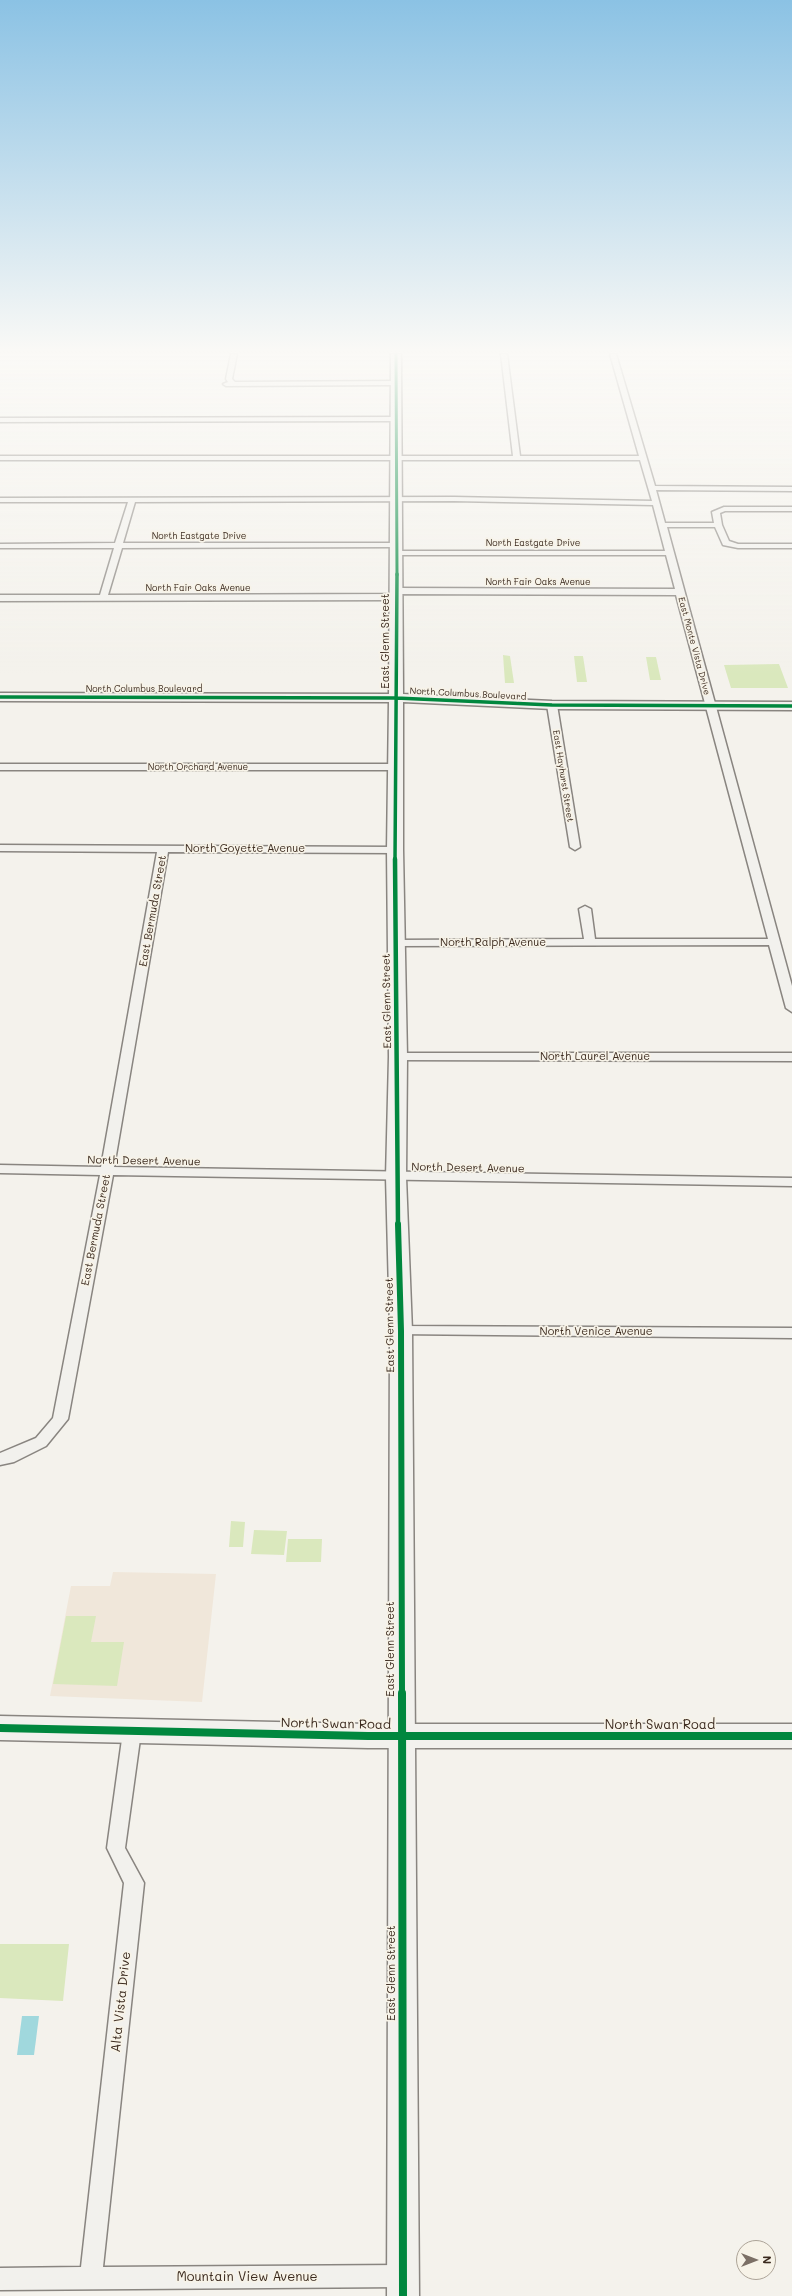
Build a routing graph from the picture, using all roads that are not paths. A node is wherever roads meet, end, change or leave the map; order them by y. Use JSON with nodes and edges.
{"nodes":[{"id":1,"x":397,"y":461,"type":"edge"},
{"id":2,"x":644,"y":461,"type":"edge"},
{"id":3,"x":652,"y":488,"type":"junction"},
{"id":4,"x":792,"y":489,"type":"edge"},
{"id":5,"x":397,"y":499,"type":"junction"},
{"id":6,"x":0,"y":500,"type":"edge"},
{"id":7,"x":132,"y":500,"type":"junction"},
{"id":8,"x":654,"y":503,"type":"junction"},
{"id":9,"x":792,"y":509,"type":"edge"},
{"id":10,"x":661,"y":525,"type":"junction"},
{"id":11,"x":718,"y":525,"type":"junction"},
{"id":12,"x":0,"y":546,"type":"edge"},
{"id":13,"x":117,"y":546,"type":"junction"},
{"id":14,"x":792,"y":546,"type":"edge"},
{"id":15,"x":397,"y":549,"type":"junction"},
{"id":16,"x":669,"y":553,"type":"junction"},
{"id":17,"x":679,"y":592,"type":"junction"},
{"id":18,"x":396,"y":594,"type":"junction"},
{"id":19,"x":0,"y":598,"type":"edge"},
{"id":20,"x":103,"y":598,"type":"junction"},
{"id":21,"x":0,"y":697,"type":"edge"},
{"id":22,"x":396,"y":698,"type":"junction"},
{"id":23,"x":552,"y":705,"type":"junction"},
{"id":24,"x":710,"y":706,"type":"junction"},
{"id":25,"x":792,"y":706,"type":"edge"},
{"id":26,"x":0,"y":767,"type":"edge"},
{"id":27,"x":396,"y":767,"type":"junction"},
{"id":28,"x":575,"y":847,"type":"dead end"},
{"id":29,"x":0,"y":848,"type":"edge"},
{"id":30,"x":163,"y":849,"type":"junction"},
{"id":31,"x":395,"y":850,"type":"junction"},
{"id":32,"x":585,"y":909,"type":"dead end"},
{"id":33,"x":590,"y":942,"type":"junction"},
{"id":34,"x":774,"y":942,"type":"junction"},
{"id":35,"x":397,"y":943,"type":"junction"},
{"id":36,"x":792,"y":1008,"type":"edge"},
{"id":37,"x":398,"y":1057,"type":"junction"},
{"id":38,"x":792,"y":1058,"type":"edge"},
{"id":39,"x":0,"y":1169,"type":"edge"},
{"id":40,"x":107,"y":1170,"type":"junction"},
{"id":41,"x":396,"y":1177,"type":"junction"},
{"id":42,"x":792,"y":1182,"type":"edge"},
{"id":43,"x":401,"y":1331,"type":"junction"},
{"id":44,"x":792,"y":1333,"type":"edge"},
{"id":45,"x":0,"y":1459,"type":"edge"},
{"id":46,"x":0,"y":1728,"type":"edge"},
{"id":47,"x":132,"y":1732,"type":"junction"},
{"id":48,"x":401,"y":1736,"type":"junction"},
{"id":49,"x":792,"y":1736,"type":"edge"},
{"id":50,"x":92,"y":2278,"type":"junction"},
{"id":51,"x":0,"y":2280,"type":"edge"},
{"id":52,"x":403,"y":2286,"type":"edge"}],
"edges":[{"from":1,"to":5,"type":"street","name":"East Glenn Street"},
{"from":2,"to":3,"type":"street","name":"East Monte Vista Drive"},
{"from":3,"to":4,"type":"street"},
{"from":3,"to":8,"type":"street","name":"East Monte Vista Drive"},
{"from":5,"to":7,"type":"street"},
{"from":5,"to":8,"type":"street"},
{"from":5,"to":15,"type":"street","name":"East Glenn Street"},
{"from":6,"to":7,"type":"street"},
{"from":7,"to":13,"type":"street"},
{"from":8,"to":10,"type":"street","name":"East Monte Vista Drive"},
{"from":9,"to":11,"type":"street"},
{"from":10,"to":11,"type":"street"},
{"from":10,"to":16,"type":"street","name":"East Monte Vista Drive"},
{"from":11,"to":14,"type":"street"},
{"from":12,"to":13,"type":"street","name":"North Eastgate Drive"},
{"from":13,"to":15,"type":"street","name":"North Eastgate Drive"},
{"from":13,"to":20,"type":"street"},
{"from":15,"to":16,"type":"street","name":"North Eastgate Drive"},
{"from":15,"to":18,"type":"street","name":"East Glenn Street"},
{"from":16,"to":17,"type":"street","name":"East Monte Vista Drive"},
{"from":17,"to":18,"type":"street","name":"North Fair Oaks Avenue"},
{"from":17,"to":24,"type":"street","name":"East Monte Vista Drive"},
{"from":18,"to":20,"type":"street","name":"North Fair Oaks Avenue"},
{"from":18,"to":22,"type":"street","name":"East Glenn Street"},
{"from":19,"to":20,"type":"street","name":"North Fair Oaks Avenue"},
{"from":21,"to":22,"type":"street","name":"North Columbus Boulevard"},
{"from":22,"to":23,"type":"street","name":"North Columbus Boulevard"},
{"from":22,"to":27,"type":"street","name":"East Glenn Street"},
{"from":23,"to":24,"type":"street","name":"North Columbus Boulevard"},
{"from":23,"to":28,"type":"street","name":"East Hayhurst Street"},
{"from":24,"to":25,"type":"street","name":"North Columbus Boulevard"},
{"from":24,"to":34,"type":"street","name":"East Monte Vista Drive"},
{"from":26,"to":27,"type":"street","name":"North Orchard Avenue"},
{"from":27,"to":31,"type":"street","name":"East Glenn Street"},
{"from":29,"to":30,"type":"street","name":"North Goyette Avenue"},
{"from":30,"to":31,"type":"street","name":"North Goyette Avenue"},
{"from":30,"to":40,"type":"street","name":"East Bermuda Street"},
{"from":31,"to":35,"type":"street","name":"East Glenn Street"},
{"from":32,"to":33,"type":"street"},
{"from":33,"to":34,"type":"street","name":"North Ralph Avenue"},
{"from":33,"to":35,"type":"street","name":"North Ralph Avenue"},
{"from":34,"to":36,"type":"street","name":"East Monte Vista Drive"},
{"from":35,"to":37,"type":"street","name":"East Glenn Street"},
{"from":37,"to":38,"type":"street","name":"North Laurel Avenue"},
{"from":37,"to":41,"type":"street","name":"East Glenn Street"},
{"from":39,"to":40,"type":"street","name":"North Desert Avenue"},
{"from":40,"to":41,"type":"street","name":"North Desert Avenue"},
{"from":40,"to":45,"type":"street","name":"East Bermuda Street"},
{"from":41,"to":42,"type":"street","name":"North Desert Avenue"},
{"from":41,"to":43,"type":"street","name":"East Glenn Street"},
{"from":43,"to":44,"type":"street","name":"North Venice Avenue"},
{"from":43,"to":48,"type":"street","name":"East Glenn Street"},
{"from":46,"to":47,"type":"main road","name":"North Swan Road"},
{"from":47,"to":48,"type":"main road","name":"North Swan Road"},
{"from":47,"to":50,"type":"street","name":"Alta Vista Drive"},
{"from":48,"to":49,"type":"main road","name":"North Swan Road"},
{"from":48,"to":52,"type":"street","name":"East Glenn Street"},
{"from":50,"to":51,"type":"street","name":"Mountain View Avenue"},
{"from":50,"to":52,"type":"street","name":"Mountain View Avenue"}]}
